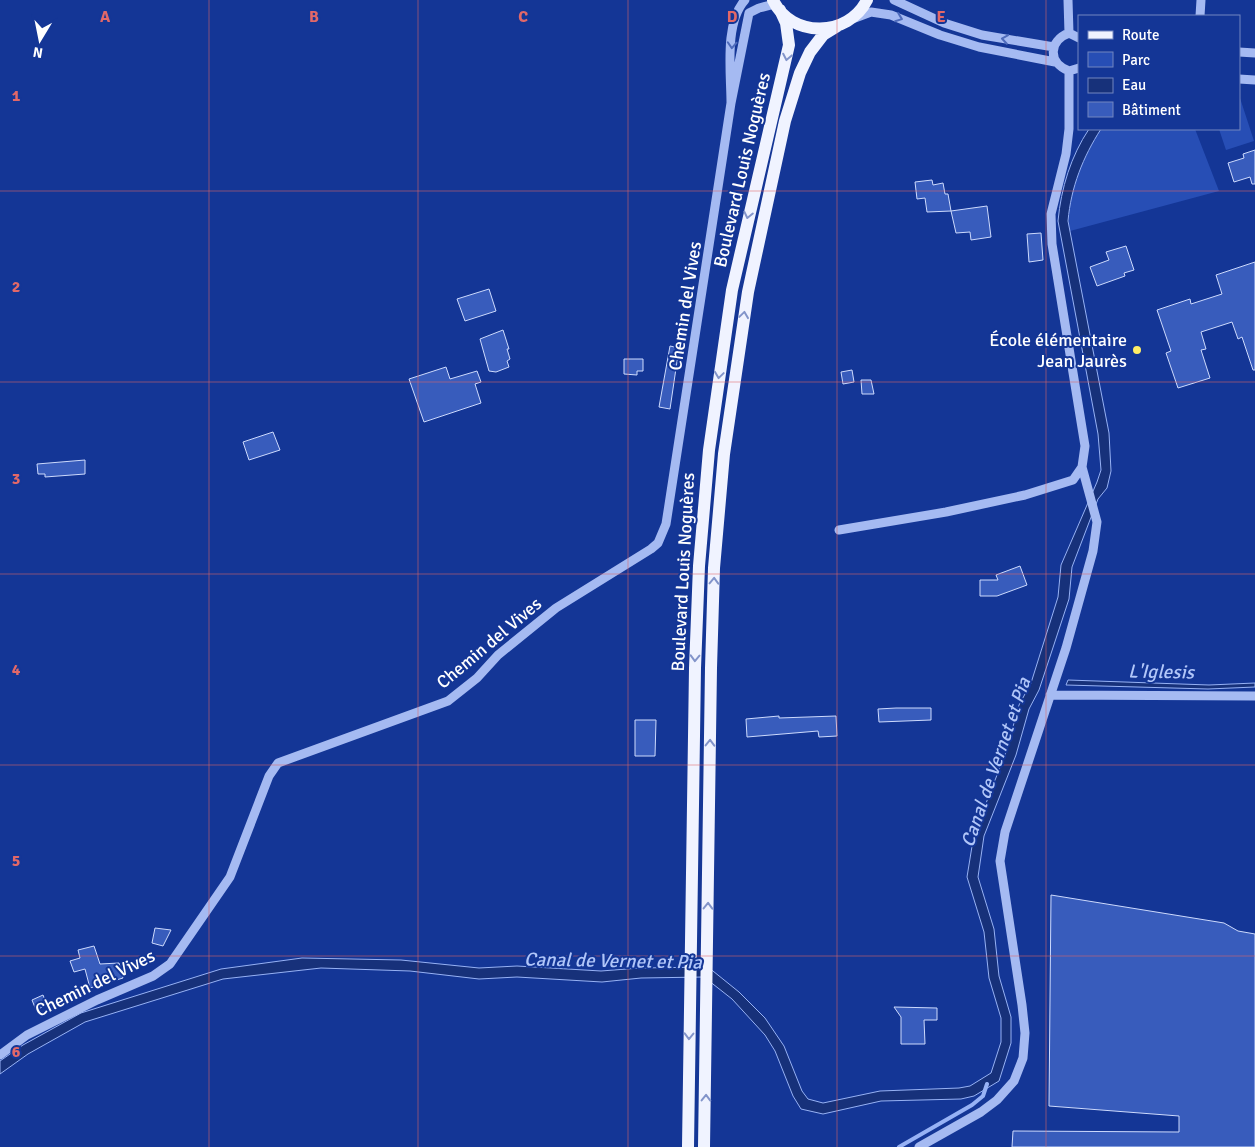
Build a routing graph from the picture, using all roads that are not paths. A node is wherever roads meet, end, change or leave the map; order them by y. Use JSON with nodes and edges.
{"nodes":[{"id":1,"x":745,"y":0,"type":"edge"},
{"id":2,"x":867,"y":0,"type":"edge"},
{"id":3,"x":894,"y":0,"type":"edge"},
{"id":4,"x":1068,"y":0,"type":"edge"},
{"id":5,"x":1201,"y":0,"type":"edge"},
{"id":6,"x":776,"y":5,"type":"edge"},
{"id":7,"x":1200,"y":15,"type":"edge"},
{"id":8,"x":852,"y":19,"type":"junction"},
{"id":9,"x":836,"y":27,"type":"junction"},
{"id":10,"x":1069,"y":34,"type":"junction"},
{"id":11,"x":1078,"y":38,"type":"edge"},
{"id":12,"x":1054,"y":47,"type":"junction"},
{"id":13,"x":1240,"y":52,"type":"edge"},
{"id":14,"x":1255,"y":53,"type":"edge"},
{"id":15,"x":1055,"y":62,"type":"junction"},
{"id":16,"x":1078,"y":68,"type":"edge"},
{"id":17,"x":1069,"y":71,"type":"junction"},
{"id":18,"x":1240,"y":78,"type":"edge"},
{"id":19,"x":1255,"y":80,"type":"edge"},
{"id":20,"x":731,"y":103,"type":"junction"},
{"id":21,"x":1082,"y":467,"type":"junction"},
{"id":22,"x":840,"y":530,"type":"dead end"},
{"id":23,"x":1050,"y":695,"type":"junction"},
{"id":24,"x":1255,"y":696,"type":"edge"},
{"id":25,"x":0,"y":1055,"type":"edge"},
{"id":26,"x":688,"y":1147,"type":"edge"},
{"id":27,"x":704,"y":1147,"type":"edge"},
{"id":28,"x":918,"y":1147,"type":"edge"}],
"edges":[{"from":1,"to":20,"type":"street","name":"Chemin del Vives","one_way":true},
{"from":2,"to":8,"type":"main road"},
{"from":12,"to":3,"type":"street","one_way":true},
{"from":4,"to":10,"type":"street"},
{"from":5,"to":7,"type":"street"},
{"from":6,"to":9,"type":"main road"},
{"from":6,"to":20,"type":"street","name":"Chemin del Vives"},
{"from":6,"to":26,"type":"main road","name":"Boulevard Louis Noguères","one_way":true},
{"from":8,"to":9,"type":"main road"},
{"from":8,"to":15,"type":"street","one_way":true},
{"from":27,"to":9,"type":"main road","name":"Boulevard Louis Noguères","one_way":true},
{"from":10,"to":11,"type":"street"},
{"from":10,"to":12,"type":"street"},
{"from":12,"to":15,"type":"street"},
{"from":13,"to":14,"type":"street"},
{"from":15,"to":17,"type":"street"},
{"from":16,"to":17,"type":"street"},
{"from":17,"to":21,"type":"street"},
{"from":18,"to":19,"type":"street"},
{"from":20,"to":25,"type":"street","name":"Chemin del Vives"},
{"from":21,"to":22,"type":"street"},
{"from":21,"to":23,"type":"street"},
{"from":23,"to":24,"type":"street"},
{"from":23,"to":28,"type":"street"}]}
